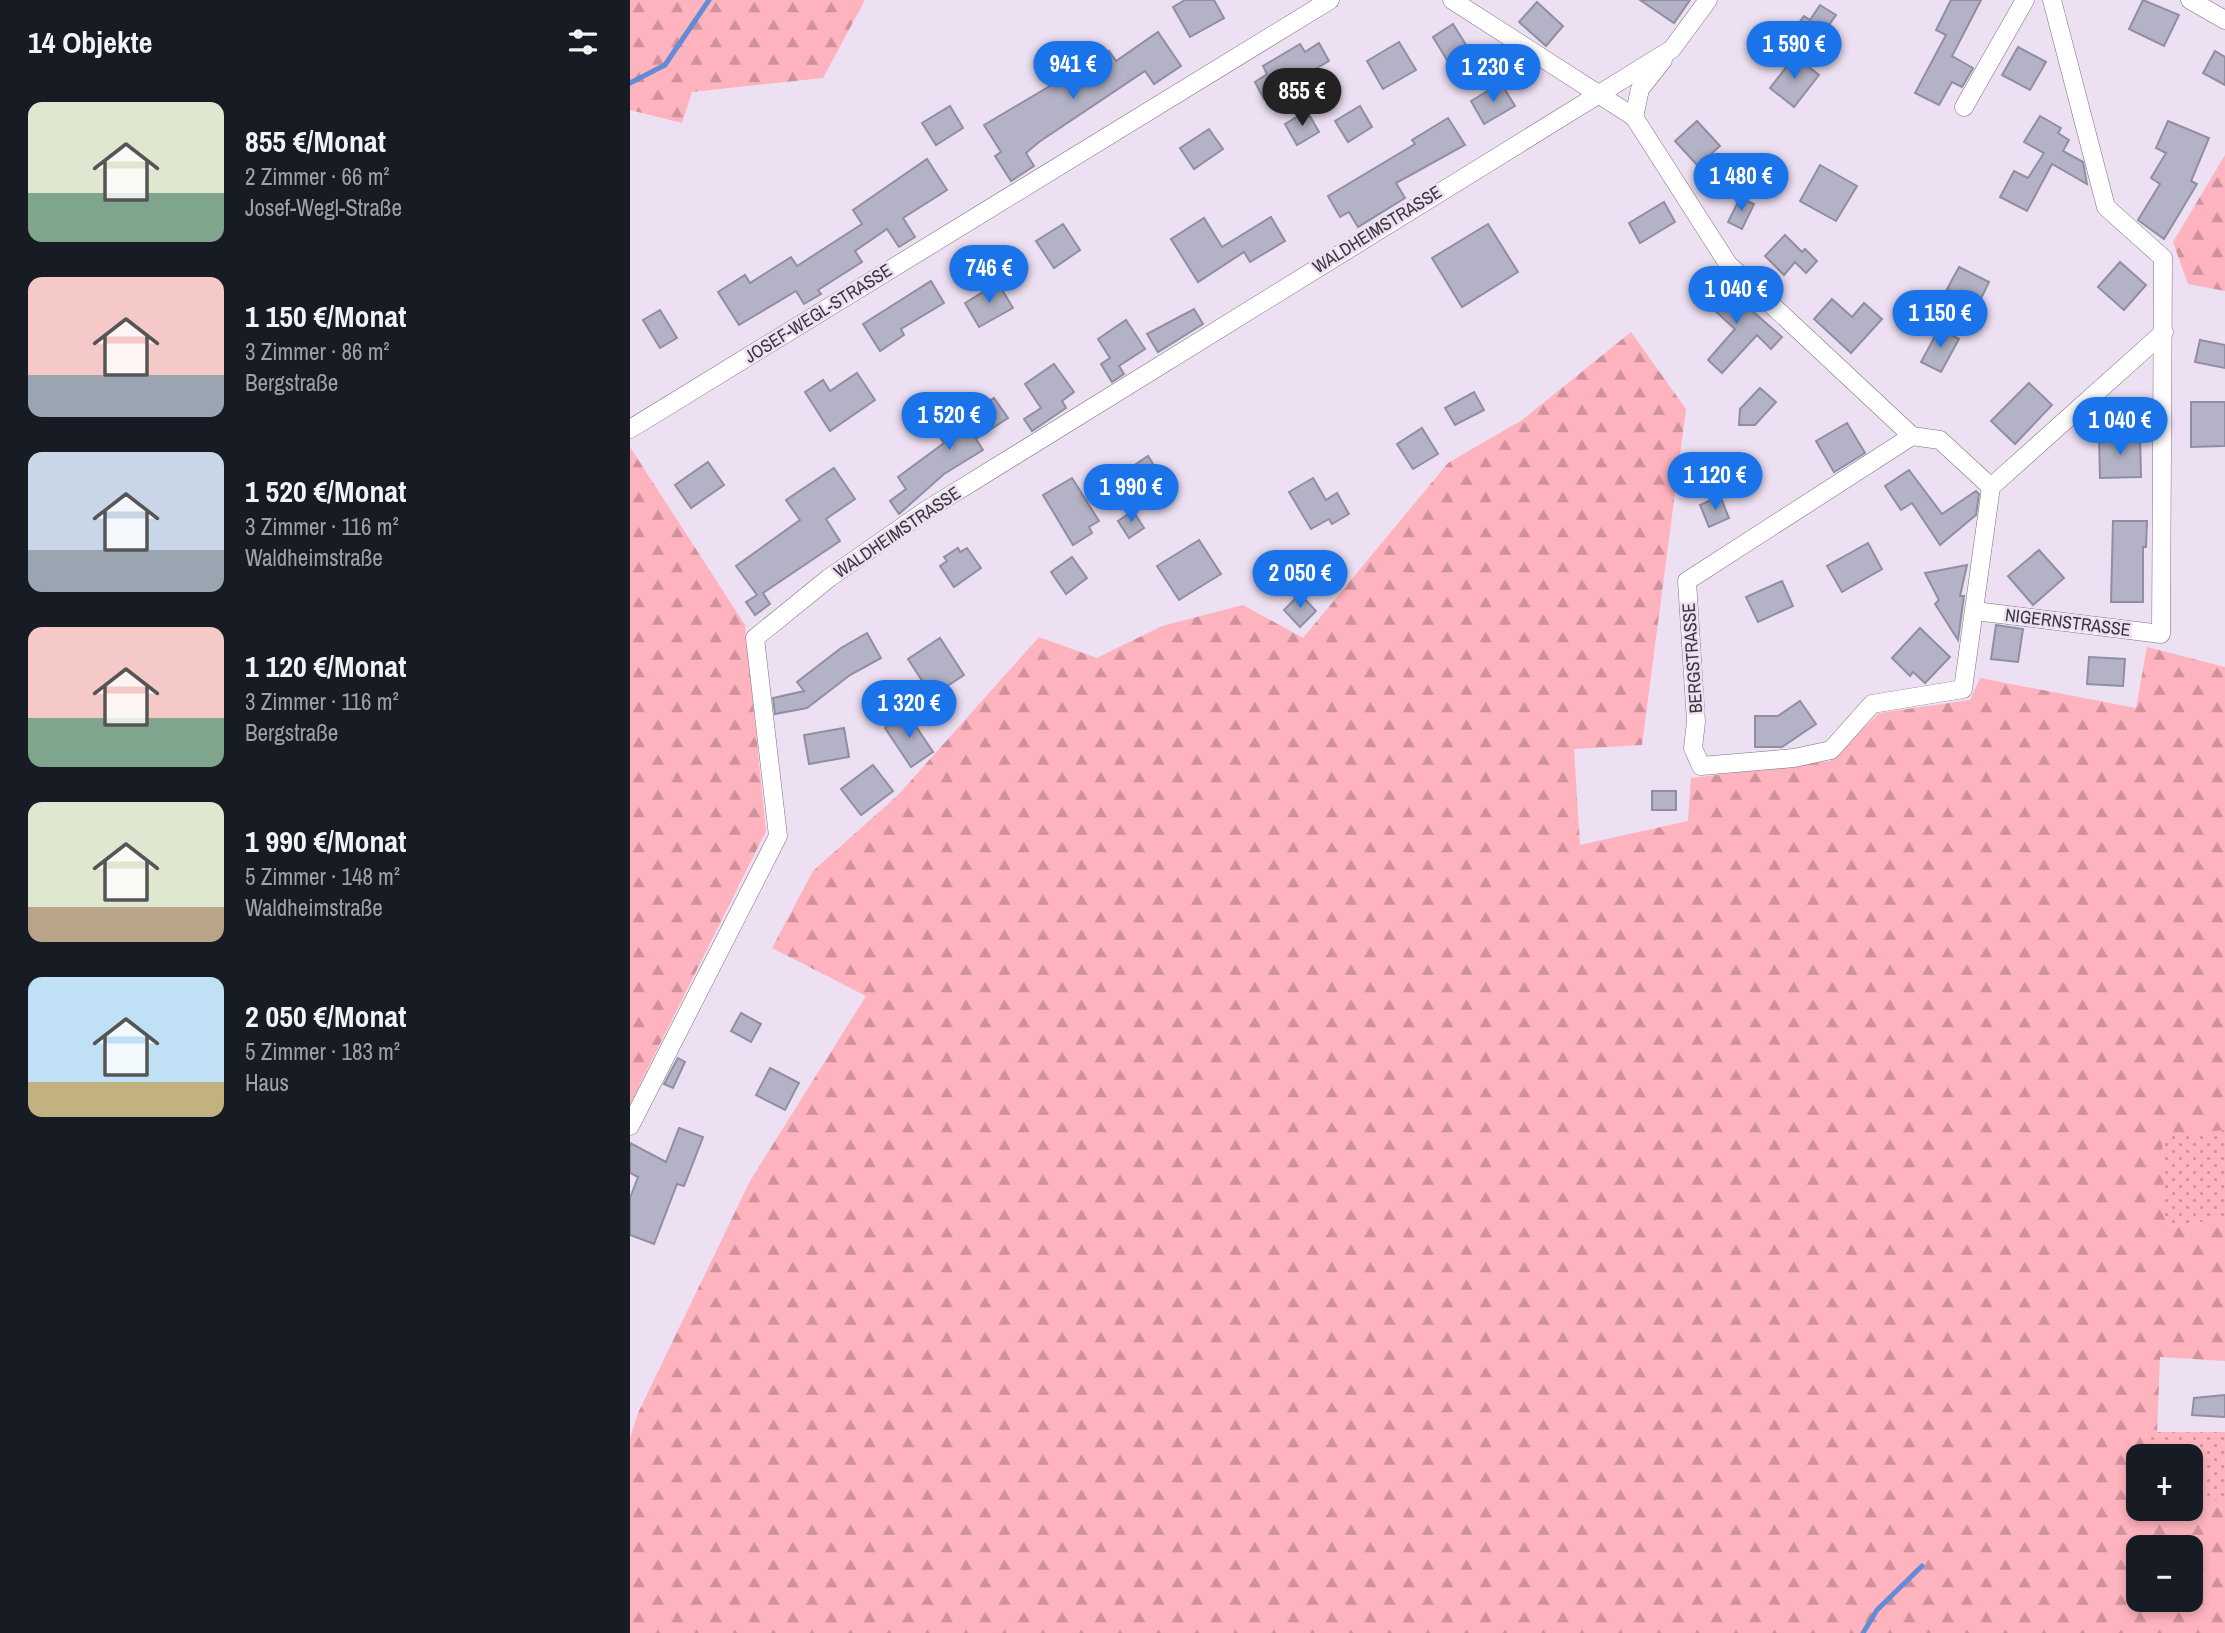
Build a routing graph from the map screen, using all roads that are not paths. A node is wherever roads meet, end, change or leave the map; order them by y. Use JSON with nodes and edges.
{"nodes":[{"id":1,"x":1330,"y":0,"type":"edge"},
{"id":2,"x":1452,"y":0,"type":"edge"},
{"id":3,"x":1708,"y":0,"type":"edge"},
{"id":4,"x":2025,"y":0,"type":"edge"},
{"id":5,"x":2052,"y":0,"type":"edge"},
{"id":6,"x":2190,"y":0,"type":"edge"},
{"id":7,"x":2225,"y":20,"type":"edge"},
{"id":8,"x":1672,"y":49,"type":"junction"},
{"id":9,"x":1597,"y":94,"type":"junction"},
{"id":10,"x":1964,"y":107,"type":"dead end"},
{"id":11,"x":1634,"y":117,"type":"junction"},
{"id":12,"x":2164,"y":332,"type":"junction"},
{"id":13,"x":630,"y":429,"type":"edge"},
{"id":14,"x":1912,"y":436,"type":"junction"},
{"id":15,"x":1991,"y":487,"type":"junction"},
{"id":16,"x":1975,"y":611,"type":"junction"},
{"id":17,"x":630,"y":1126,"type":"edge"}],
"edges":[{"from":1,"to":13,"type":"street","name":"JOSEF-WEGL-STRASSE"},
{"from":2,"to":9,"type":"street"},
{"from":3,"to":8,"type":"street","name":"WALDHEIMSTRASSE"},
{"from":4,"to":10,"type":"street"},
{"from":5,"to":12,"type":"street"},
{"from":6,"to":7,"type":"street"},
{"from":8,"to":9,"type":"street","name":"WALDHEIMSTRASSE"},
{"from":8,"to":11,"type":"street","name":"WALDHEIMSTRASSE"},
{"from":9,"to":11,"type":"street"},
{"from":9,"to":17,"type":"street","name":"WALDHEIMSTRASSE"},
{"from":11,"to":14,"type":"street"},
{"from":12,"to":15,"type":"street"},
{"from":12,"to":16,"type":"street","name":"NIGERNSTRASSE"},
{"from":14,"to":15,"type":"street"},
{"from":14,"to":16,"type":"street","name":"BERGSTRASSE"},
{"from":15,"to":16,"type":"street"}]}
